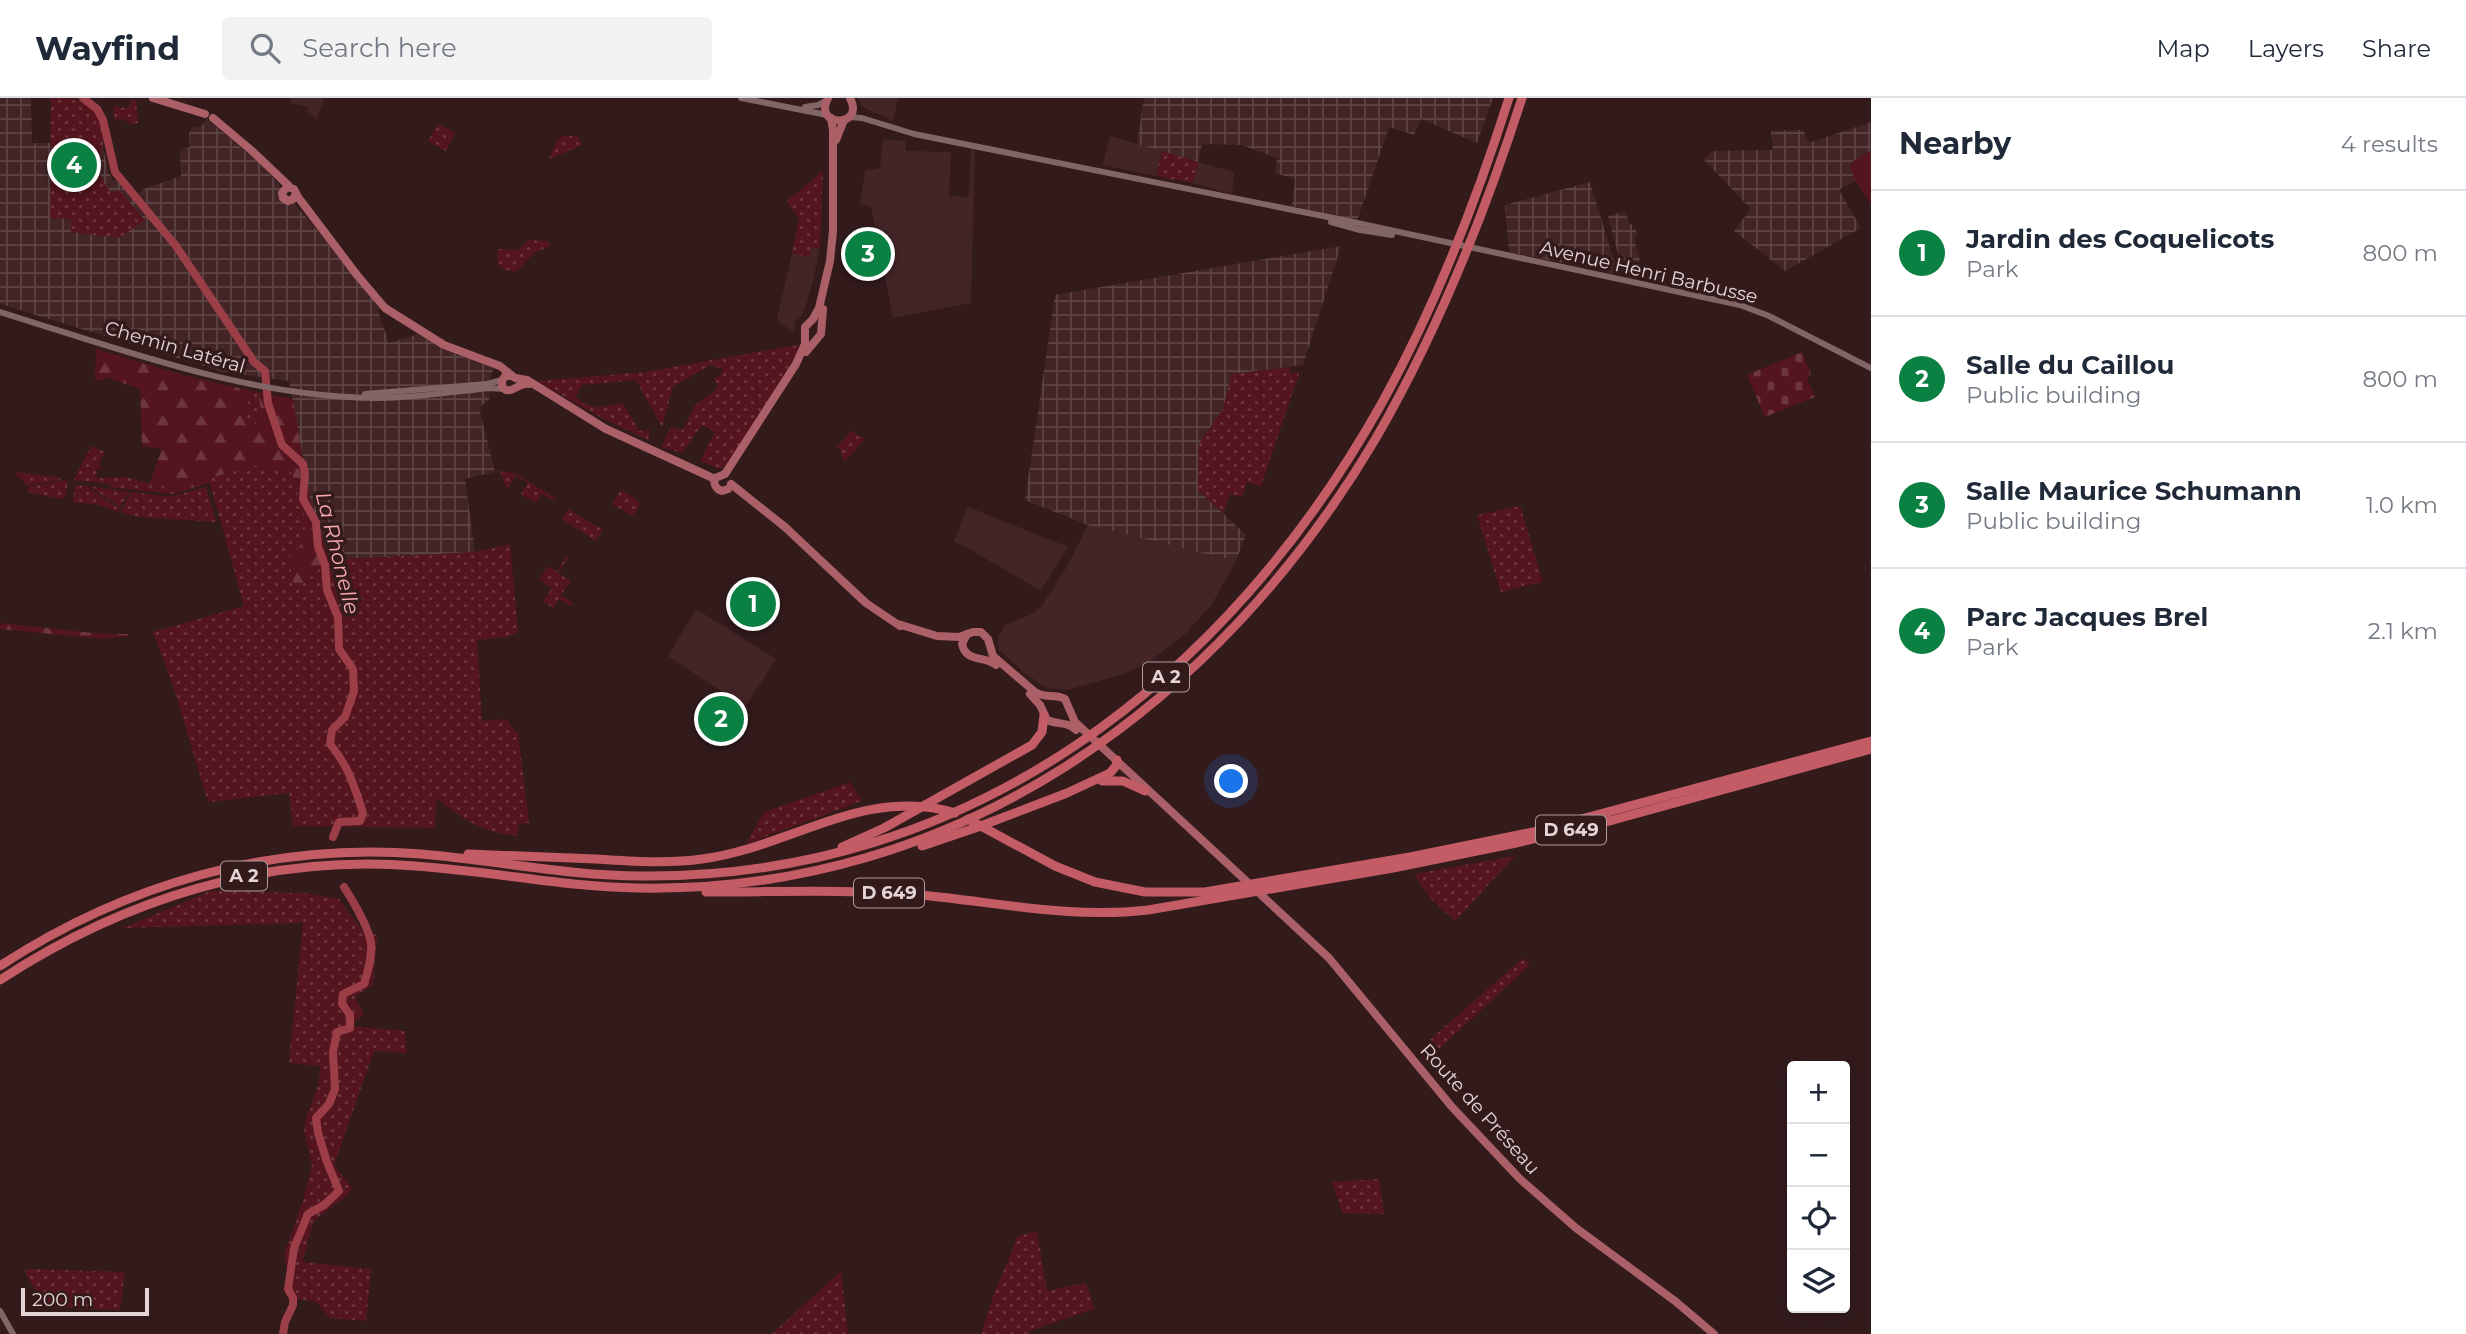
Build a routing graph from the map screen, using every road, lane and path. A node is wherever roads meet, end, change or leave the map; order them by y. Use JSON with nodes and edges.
{"nodes":[{"id":1,"x":153,"y":98,"type":"edge"},
{"id":2,"x":741,"y":98,"type":"edge"},
{"id":3,"x":763,"y":98,"type":"edge"},
{"id":4,"x":1509,"y":98,"type":"edge"},
{"id":5,"x":1522,"y":98,"type":"edge"},
{"id":6,"x":827,"y":100,"type":"edge"},
{"id":7,"x":851,"y":101,"type":"edge"},
{"id":8,"x":829,"y":117,"type":"junction"},
{"id":9,"x":846,"y":119,"type":"junction"},
{"id":10,"x":972,"y":145,"type":"junction"},
{"id":11,"x":0,"y":312,"type":"edge"},
{"id":12,"x":811,"y":322,"type":"junction"},
{"id":13,"x":821,"y":327,"type":"junction"},
{"id":14,"x":806,"y":336,"type":"junction"},
{"id":15,"x":816,"y":339,"type":"junction"},
{"id":16,"x":1871,"y":369,"type":"edge"},
{"id":17,"x":509,"y":381,"type":"junction"},
{"id":18,"x":724,"y":480,"type":"junction"},
{"id":19,"x":898,"y":624,"type":"junction"},
{"id":20,"x":967,"y":634,"type":"junction"},
{"id":21,"x":962,"y":646,"type":"junction"},
{"id":22,"x":989,"y":648,"type":"junction"},
{"id":23,"x":979,"y":658,"type":"junction"},
{"id":24,"x":1050,"y":697,"type":"junction"},
{"id":25,"x":1043,"y":711,"type":"junction"},
{"id":26,"x":1069,"y":712,"type":"junction"},
{"id":27,"x":1061,"y":722,"type":"junction"},
{"id":28,"x":1078,"y":728,"type":"junction"},
{"id":29,"x":1871,"y":741,"type":"edge"},
{"id":30,"x":1871,"y":749,"type":"edge"},
{"id":31,"x":1113,"y":760,"type":"junction"},
{"id":32,"x":1145,"y":791,"type":"junction"},
{"id":33,"x":1067,"y":793,"type":"junction"},
{"id":34,"x":1158,"y":800,"type":"junction"},
{"id":35,"x":514,"y":860,"type":"junction"},
{"id":36,"x":842,"y":864,"type":"junction"},
{"id":37,"x":759,"y":869,"type":"junction"},
{"id":38,"x":638,"y":888,"type":"junction"},
{"id":39,"x":1252,"y":888,"type":"junction"},
{"id":40,"x":0,"y":966,"type":"edge"},
{"id":41,"x":0,"y":981,"type":"edge"},
{"id":42,"x":0,"y":1311,"type":"edge"},
{"id":43,"x":13,"y":1334,"type":"edge"},
{"id":44,"x":1714,"y":1334,"type":"edge"}],
"edges":[{"from":1,"to":17,"type":"main road"},
{"from":2,"to":8,"type":"street"},
{"from":3,"to":6,"type":"street"},
{"from":4,"to":37,"type":"highway","number":"A 2"},
{"from":5,"to":36,"type":"highway","number":"A 2"},
{"from":6,"to":8,"type":"main road"},
{"from":7,"to":9,"type":"main road"},
{"from":7,"to":10,"type":"street","name":"Avenue Henri Barbusse"},
{"from":8,"to":9,"type":"main road"},
{"from":8,"to":12,"type":"main road"},
{"from":9,"to":10,"type":"street","name":"Avenue Henri Barbusse"},
{"from":9,"to":13,"type":"main road"},
{"from":10,"to":16,"type":"street","name":"Avenue Henri Barbusse"},
{"from":11,"to":17,"type":"street","name":"Chemin Latéral"},
{"from":12,"to":13,"type":"main road"},
{"from":12,"to":14,"type":"main road"},
{"from":13,"to":15,"type":"main road"},
{"from":14,"to":15,"type":"main road"},
{"from":14,"to":18,"type":"main road"},
{"from":15,"to":18,"type":"main road"},
{"from":17,"to":18,"type":"main road"},
{"from":18,"to":19,"type":"main road"},
{"from":19,"to":20,"type":"main road"},
{"from":19,"to":21,"type":"main road"},
{"from":20,"to":21,"type":"main road"},
{"from":20,"to":22,"type":"main road"},
{"from":21,"to":23,"type":"main road"},
{"from":22,"to":23,"type":"main road"},
{"from":22,"to":24,"type":"main road"},
{"from":23,"to":25,"type":"main road"},
{"from":24,"to":25,"type":"main road"},
{"from":24,"to":26,"type":"main road"},
{"from":25,"to":27,"type":"main road"},
{"from":25,"to":37,"type":"highway"},
{"from":26,"to":27,"type":"main road"},
{"from":26,"to":28,"type":"main road"},
{"from":27,"to":28,"type":"main road"},
{"from":28,"to":31,"type":"main road"},
{"from":29,"to":39,"type":"highway","number":"D 649"},
{"from":30,"to":39,"type":"highway","number":"D 649"},
{"from":31,"to":32,"type":"main road"},
{"from":31,"to":33,"type":"highway"},
{"from":31,"to":34,"type":"main road"},
{"from":32,"to":33,"type":"highway"},
{"from":32,"to":34,"type":"main road"},
{"from":33,"to":36,"type":"highway"},
{"from":34,"to":44,"type":"main road","name":"Route de Préseau"},
{"from":35,"to":37,"type":"highway","number":"A 2"},
{"from":35,"to":39,"type":"highway","number":"D 649"},
{"from":35,"to":40,"type":"highway","number":"A 2"},
{"from":36,"to":38,"type":"highway","number":"A 2"},
{"from":38,"to":39,"type":"highway","number":"D 649"},
{"from":38,"to":41,"type":"highway","number":"A 2"},
{"from":42,"to":43,"type":"street"}]}
